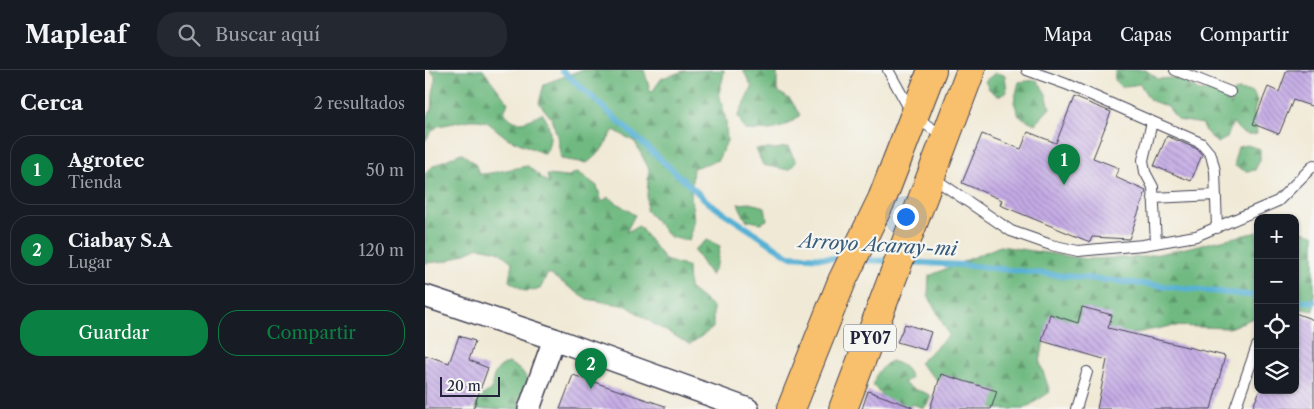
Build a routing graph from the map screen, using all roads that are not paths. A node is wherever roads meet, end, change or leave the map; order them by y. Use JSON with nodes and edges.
{"nodes":[{"id":1,"x":888,"y":70,"type":"edge"},
{"id":2,"x":932,"y":70,"type":"edge"},
{"id":3,"x":971,"y":70,"type":"edge"},
{"id":4,"x":1027,"y":70,"type":"edge"},
{"id":5,"x":1175,"y":70,"type":"edge"},
{"id":6,"x":1229,"y":92,"type":"dead end"},
{"id":7,"x":914,"y":117,"type":"junction"},
{"id":8,"x":1152,"y":122,"type":"junction"},
{"id":9,"x":945,"y":136,"type":"junction"},
{"id":10,"x":1314,"y":165,"type":"edge"},
{"id":11,"x":931,"y":176,"type":"junction"},
{"id":12,"x":1216,"y":195,"type":"junction"},
{"id":13,"x":1153,"y":198,"type":"junction"},
{"id":14,"x":1217,"y":228,"type":"junction"},
{"id":15,"x":1155,"y":243,"type":"junction"},
{"id":16,"x":425,"y":296,"type":"edge"},
{"id":17,"x":554,"y":339,"type":"junction"},
{"id":18,"x":1256,"y":349,"type":"edge"},
{"id":19,"x":1087,"y":372,"type":"dead end"},
{"id":20,"x":529,"y":409,"type":"edge"},
{"id":21,"x":748,"y":409,"type":"edge"},
{"id":22,"x":791,"y":409,"type":"edge"},
{"id":23,"x":843,"y":409,"type":"edge"},
{"id":24,"x":1076,"y":409,"type":"edge"},
{"id":25,"x":1235,"y":409,"type":"edge"}],
"edges":[{"from":1,"to":7,"type":"lane"},
{"from":2,"to":7,"type":"highway","number":"PY07"},
{"from":3,"to":9,"type":"highway","number":"PY07"},
{"from":4,"to":8,"type":"lane"},
{"from":5,"to":6,"type":"lane"},
{"from":7,"to":9,"type":"lane"},
{"from":7,"to":22,"type":"highway","number":"PY07"},
{"from":8,"to":12,"type":"lane"},
{"from":8,"to":13,"type":"lane"},
{"from":9,"to":11,"type":"highway","number":"PY07"},
{"from":10,"to":14,"type":"lane"},
{"from":11,"to":15,"type":"lane"},
{"from":11,"to":23,"type":"highway","number":"PY07"},
{"from":12,"to":13,"type":"lane"},
{"from":12,"to":14,"type":"lane"},
{"from":13,"to":15,"type":"lane"},
{"from":14,"to":15,"type":"lane"},
{"from":16,"to":17,"type":"street"},
{"from":17,"to":20,"type":"street"},
{"from":17,"to":21,"type":"street"},
{"from":18,"to":25,"type":"lane"},
{"from":19,"to":24,"type":"lane"}]}
